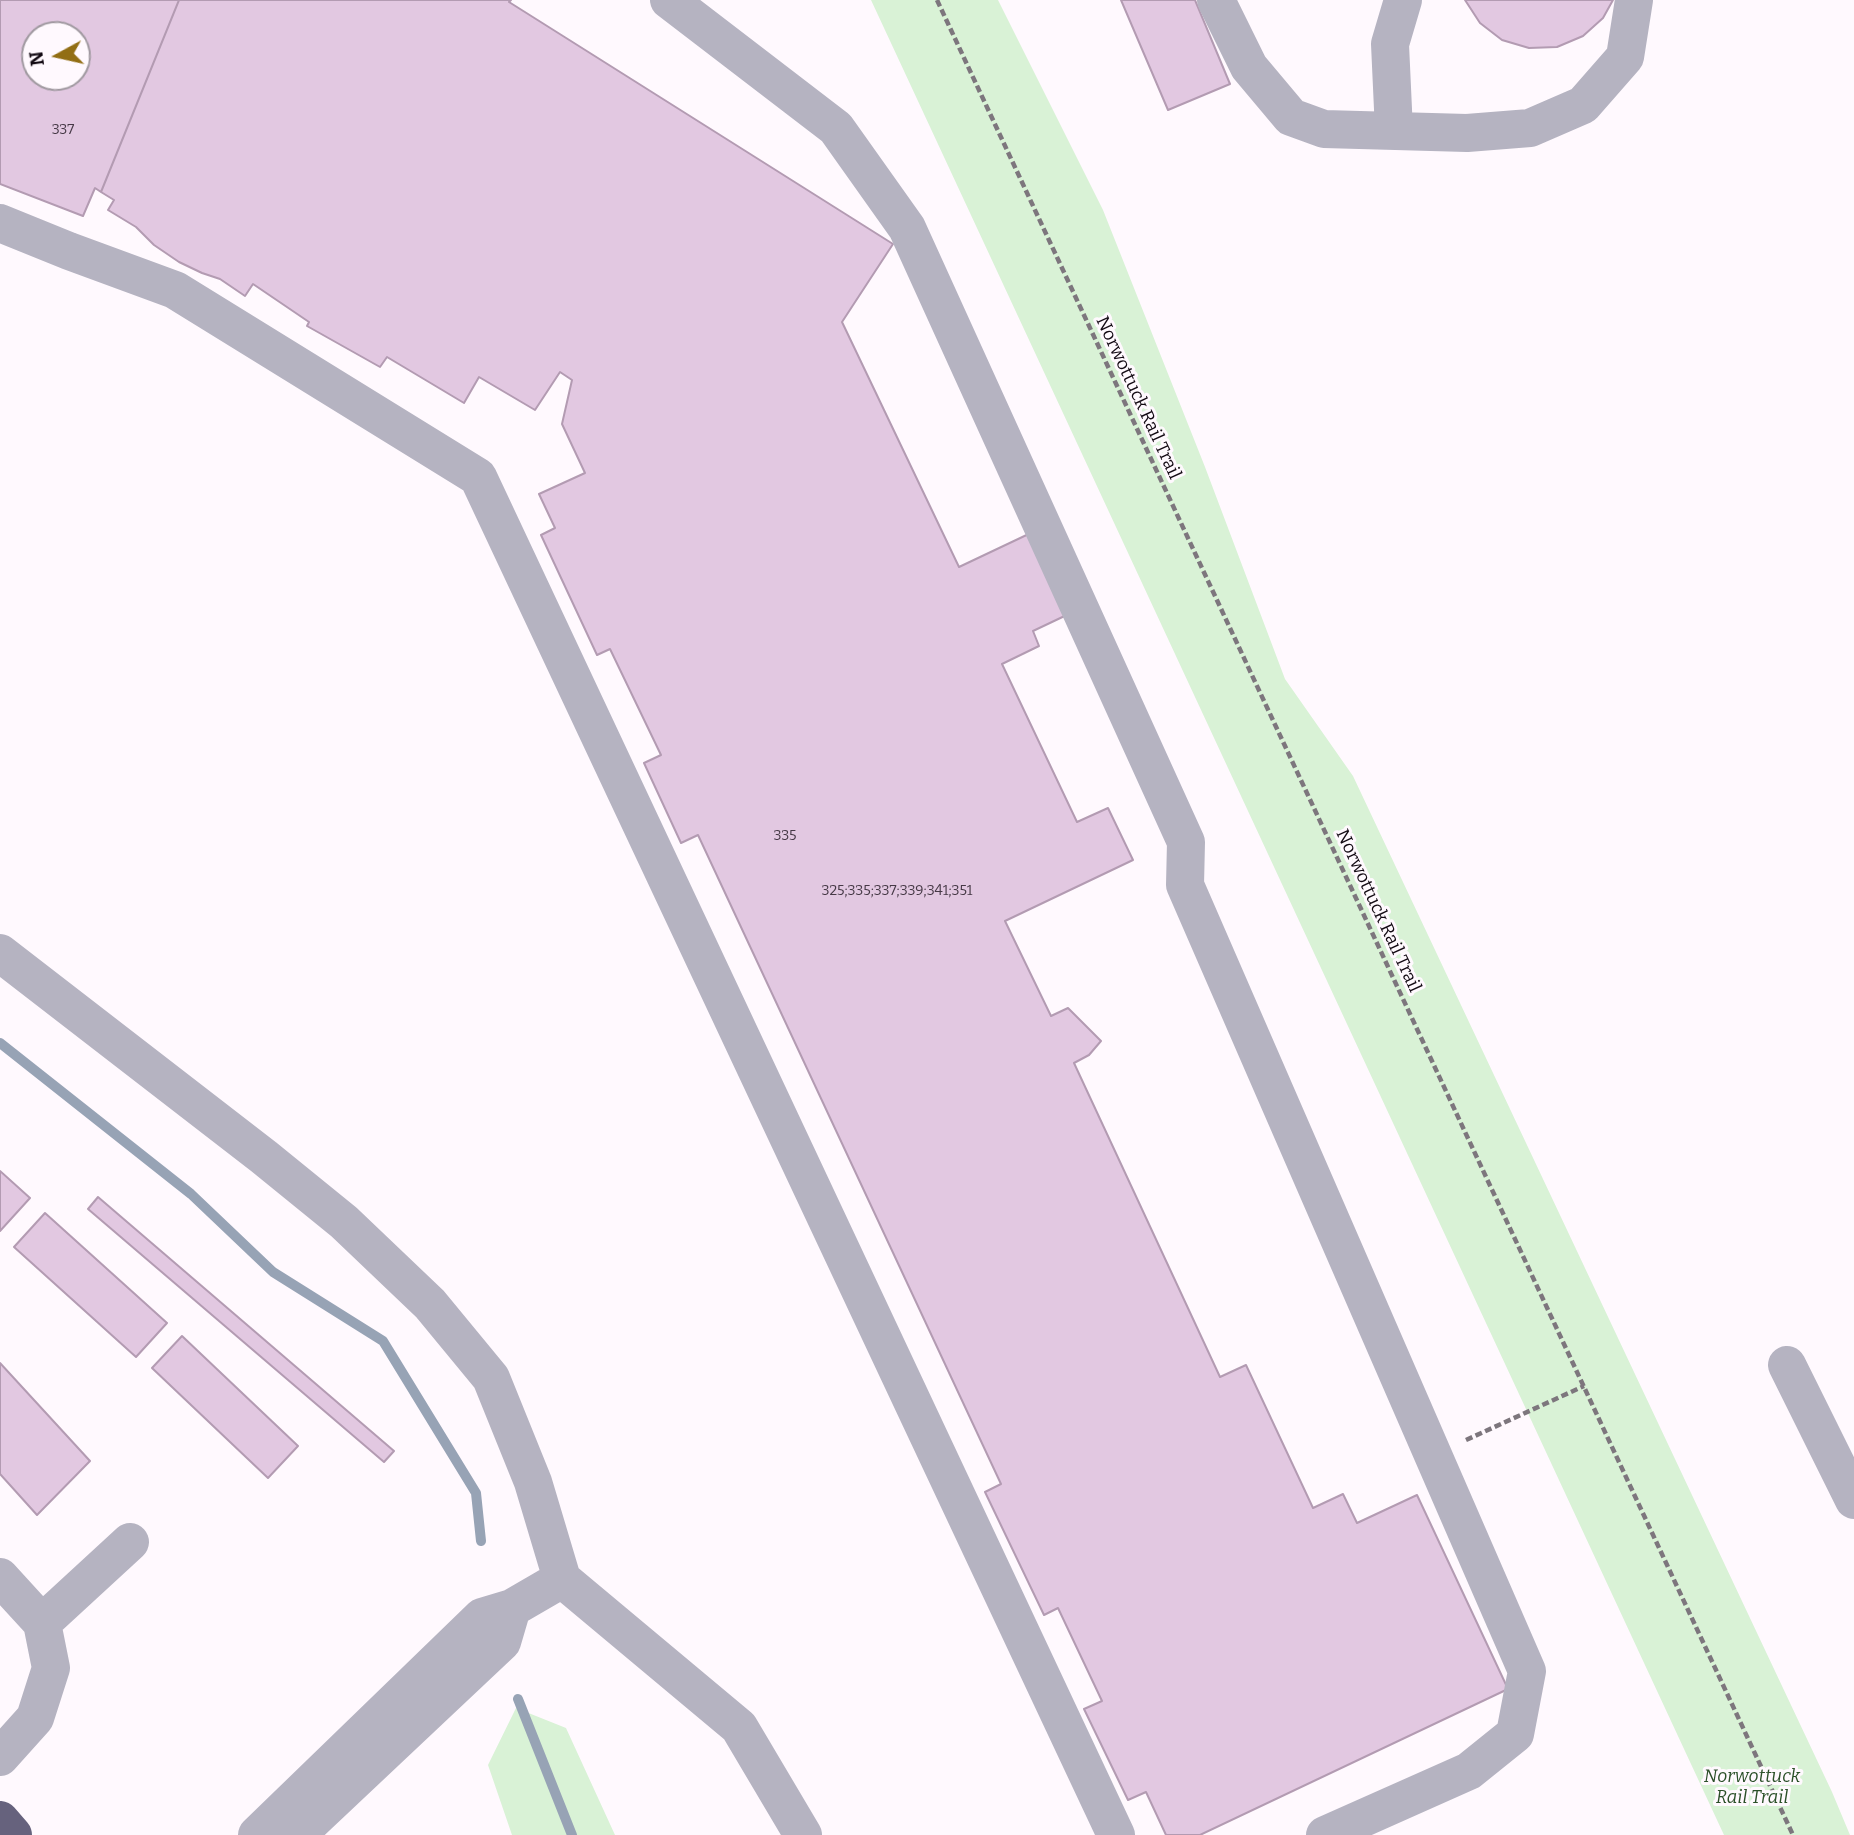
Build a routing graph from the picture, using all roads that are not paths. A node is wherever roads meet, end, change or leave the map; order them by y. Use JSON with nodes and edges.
{"nodes":[{"id":1,"x":669,"y":0,"type":"edge"},
{"id":2,"x":1216,"y":0,"type":"edge"},
{"id":3,"x":1403,"y":0,"type":"edge"},
{"id":4,"x":1634,"y":0,"type":"edge"},
{"id":5,"x":1394,"y":131,"type":"junction"},
{"id":6,"x":0,"y":222,"type":"edge"},
{"id":7,"x":0,"y":953,"type":"edge"},
{"id":8,"x":1787,"y":1365,"type":"dead end"},
{"id":9,"x":1854,"y":1500,"type":"edge"},
{"id":10,"x":131,"y":1542,"type":"dead end"},
{"id":11,"x":0,"y":1577,"type":"edge"},
{"id":12,"x":562,"y":1578,"type":"junction"},
{"id":13,"x":512,"y":1608,"type":"junction"},
{"id":14,"x":42,"y":1623,"type":"junction"},
{"id":15,"x":0,"y":1757,"type":"edge"},
{"id":16,"x":0,"y":1820,"type":"edge"},
{"id":17,"x":13,"y":1835,"type":"edge"},
{"id":18,"x":257,"y":1835,"type":"edge"},
{"id":19,"x":297,"y":1835,"type":"edge"},
{"id":20,"x":803,"y":1835,"type":"edge"},
{"id":21,"x":1116,"y":1835,"type":"edge"},
{"id":22,"x":1325,"y":1835,"type":"edge"}],
"edges":[{"from":1,"to":22,"type":"lane"},
{"from":2,"to":5,"type":"lane"},
{"from":3,"to":5,"type":"lane"},
{"from":4,"to":5,"type":"lane"},
{"from":6,"to":21,"type":"lane"},
{"from":7,"to":12,"type":"lane"},
{"from":8,"to":9,"type":"lane"},
{"from":10,"to":14,"type":"lane"},
{"from":11,"to":14,"type":"lane"},
{"from":12,"to":13,"type":"lane"},
{"from":12,"to":20,"type":"lane"},
{"from":13,"to":18,"type":"lane"},
{"from":13,"to":19,"type":"lane"},
{"from":14,"to":15,"type":"lane"},
{"from":16,"to":17,"type":"highway"}]}
